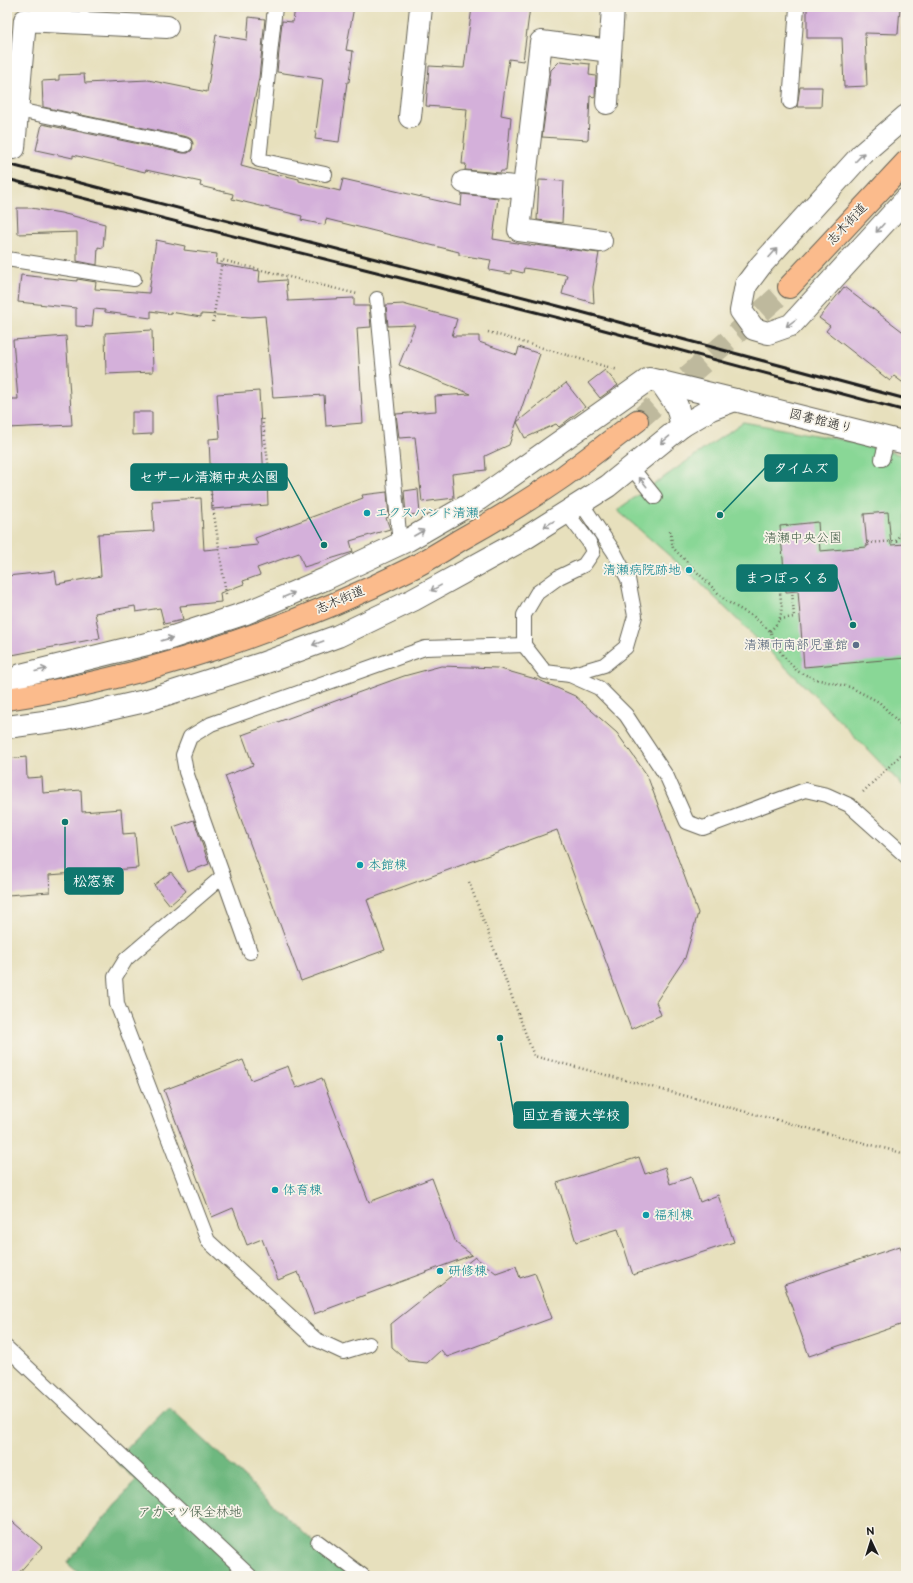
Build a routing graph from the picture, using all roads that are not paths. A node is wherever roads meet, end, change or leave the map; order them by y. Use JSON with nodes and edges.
{"nodes":[{"id":1,"x":275,"y":7,"type":"edge"},
{"id":2,"x":421,"y":7,"type":"edge"},
{"id":3,"x":613,"y":7,"type":"edge"},
{"id":4,"x":796,"y":7,"type":"edge"},
{"id":5,"x":25,"y":14,"type":"edge"},
{"id":6,"x":167,"y":27,"type":"dead end"},
{"id":7,"x":610,"y":51,"type":"junction"},
{"id":8,"x":790,"y":102,"type":"dead end"},
{"id":9,"x":607,"y":103,"type":"dead end"},
{"id":10,"x":18,"y":110,"type":"junction"},
{"id":11,"x":906,"y":116,"type":"edge"},
{"id":12,"x":410,"y":117,"type":"dead end"},
{"id":13,"x":185,"y":145,"type":"dead end"},
{"id":14,"x":14,"y":148,"type":"dead end"},
{"id":15,"x":906,"y":162,"type":"edge"},
{"id":16,"x":325,"y":174,"type":"dead end"},
{"id":17,"x":464,"y":182,"type":"dead end"},
{"id":18,"x":524,"y":188,"type":"junction"},
{"id":19,"x":906,"y":199,"type":"edge"},
{"id":20,"x":601,"y":241,"type":"dead end"},
{"id":21,"x":7,"y":259,"type":"edge"},
{"id":22,"x":134,"y":279,"type":"dead end"},
{"id":23,"x":789,"y":287,"type":"tunnel mouth"},
{"id":24,"x":377,"y":299,"type":"road end"},
{"id":25,"x":655,"y":380,"type":"junction"},
{"id":26,"x":735,"y":400,"type":"junction"},
{"id":27,"x":637,"y":421,"type":"tunnel mouth"},
{"id":28,"x":682,"y":426,"type":"junction"},
{"id":29,"x":897,"y":441,"type":"edge"},
{"id":30,"x":882,"y":459,"type":"dead end"},
{"id":31,"x":631,"y":467,"type":"junction"},
{"id":32,"x":655,"y":497,"type":"dead end"},
{"id":33,"x":573,"y":508,"type":"junction"},
{"id":34,"x":400,"y":544,"type":"junction"},
{"id":35,"x":524,"y":645,"type":"junction"},
{"id":36,"x":570,"y":675,"type":"junction"},
{"id":37,"x":7,"y":687,"type":"edge"},
{"id":38,"x":7,"y":699,"type":"edge"},
{"id":39,"x":7,"y":727,"type":"edge"},
{"id":40,"x":906,"y":856,"type":"edge"},
{"id":41,"x":223,"y":876,"type":"junction"},
{"id":42,"x":250,"y":952,"type":"dead end"},
{"id":43,"x":369,"y":1344,"type":"dead end"},
{"id":44,"x":7,"y":1348,"type":"edge"},
{"id":45,"x":318,"y":1542,"type":"dead end"},
{"id":46,"x":250,"y":1576,"type":"edge"},
{"id":47,"x":363,"y":1576,"type":"edge"}],
"edges":[{"from":1,"to":16,"type":"lane"},
{"from":2,"to":12,"type":"street"},
{"from":3,"to":7,"type":"street"},
{"from":4,"to":8,"type":"lane"},
{"from":5,"to":6,"type":"street"},
{"from":5,"to":10,"type":"street"},
{"from":7,"to":9,"type":"street"},
{"from":7,"to":18,"type":"street"},
{"from":10,"to":13,"type":"lane"},
{"from":10,"to":14,"type":"street"},
{"from":19,"to":11,"type":"street","one_way":true},
{"from":15,"to":23,"type":"main road","name":"志木街道"},
{"from":17,"to":18,"type":"street"},
{"from":18,"to":20,"type":"street"},
{"from":21,"to":22,"type":"lane"},
{"from":24,"to":34,"type":"lane"},
{"from":25,"to":26,"type":"street","name":"図書館通り"},
{"from":25,"to":28,"type":"street"},
{"from":34,"to":25,"type":"street","one_way":true},
{"from":26,"to":28,"type":"street"},
{"from":26,"to":29,"type":"street","name":"図書館通り"},
{"from":27,"to":38,"type":"main road","name":"志木街道"},
{"from":28,"to":31,"type":"street","one_way":true},
{"from":29,"to":30,"type":"lane"},
{"from":32,"to":31,"type":"lane","one_way":true},
{"from":31,"to":33,"type":"street"},
{"from":33,"to":35,"type":"lane"},
{"from":33,"to":36,"type":"lane"},
{"from":33,"to":39,"type":"street","one_way":true},
{"from":37,"to":34,"type":"street","one_way":true},
{"from":35,"to":36,"type":"lane"},
{"from":35,"to":41,"type":"lane"},
{"from":36,"to":40,"type":"lane"},
{"from":41,"to":42,"type":"lane"},
{"from":41,"to":43,"type":"lane"},
{"from":44,"to":46,"type":"lane"},
{"from":45,"to":47,"type":"lane"}]}
